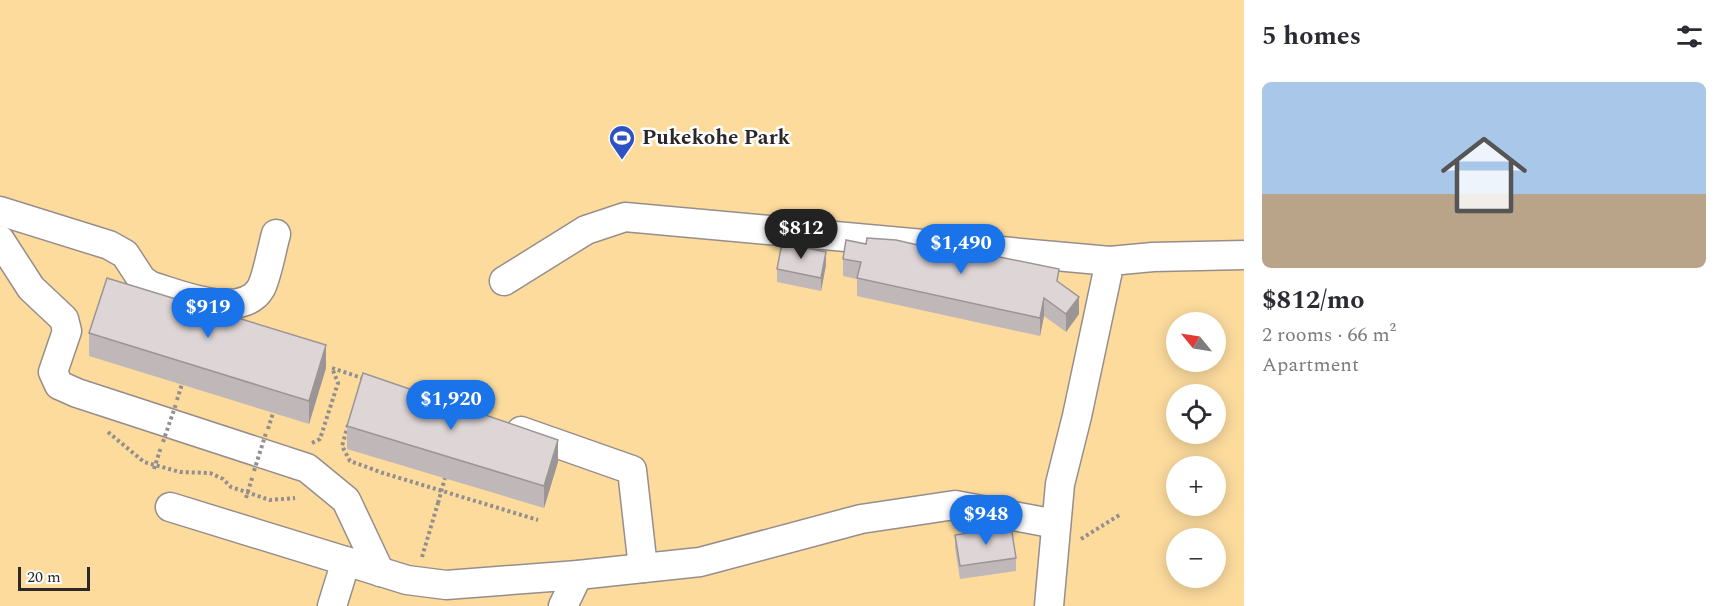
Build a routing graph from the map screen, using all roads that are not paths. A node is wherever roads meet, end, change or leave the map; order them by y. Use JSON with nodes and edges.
{"nodes":[{"id":1,"x":0,"y":211,"type":"edge"},
{"id":2,"x":276,"y":234,"type":"dead end"},
{"id":3,"x":0,"y":240,"type":"edge"},
{"id":4,"x":1244,"y":255,"type":"edge"},
{"id":5,"x":1110,"y":261,"type":"junction"},
{"id":6,"x":504,"y":281,"type":"dead end"},
{"id":7,"x":494,"y":422,"type":"edge"},
{"id":8,"x":170,"y":507,"type":"dead end"},
{"id":9,"x":1056,"y":524,"type":"junction"},
{"id":10,"x":346,"y":561,"type":"junction"},
{"id":11,"x":643,"y":568,"type":"junction"},
{"id":12,"x":380,"y":572,"type":"junction"},
{"id":13,"x":578,"y":575,"type":"junction"},
{"id":14,"x":332,"y":606,"type":"edge"},
{"id":15,"x":563,"y":606,"type":"edge"},
{"id":16,"x":1049,"y":606,"type":"edge"}],
"edges":[{"from":1,"to":2,"type":"lane"},
{"from":3,"to":12,"type":"lane"},
{"from":4,"to":5,"type":"lane"},
{"from":5,"to":6,"type":"lane"},
{"from":5,"to":9,"type":"lane"},
{"from":7,"to":11,"type":"lane"},
{"from":8,"to":10,"type":"lane"},
{"from":9,"to":11,"type":"lane"},
{"from":9,"to":16,"type":"lane"},
{"from":10,"to":12,"type":"lane"},
{"from":10,"to":14,"type":"lane"},
{"from":11,"to":13,"type":"lane"},
{"from":12,"to":13,"type":"lane"},
{"from":13,"to":15,"type":"lane"}]}
